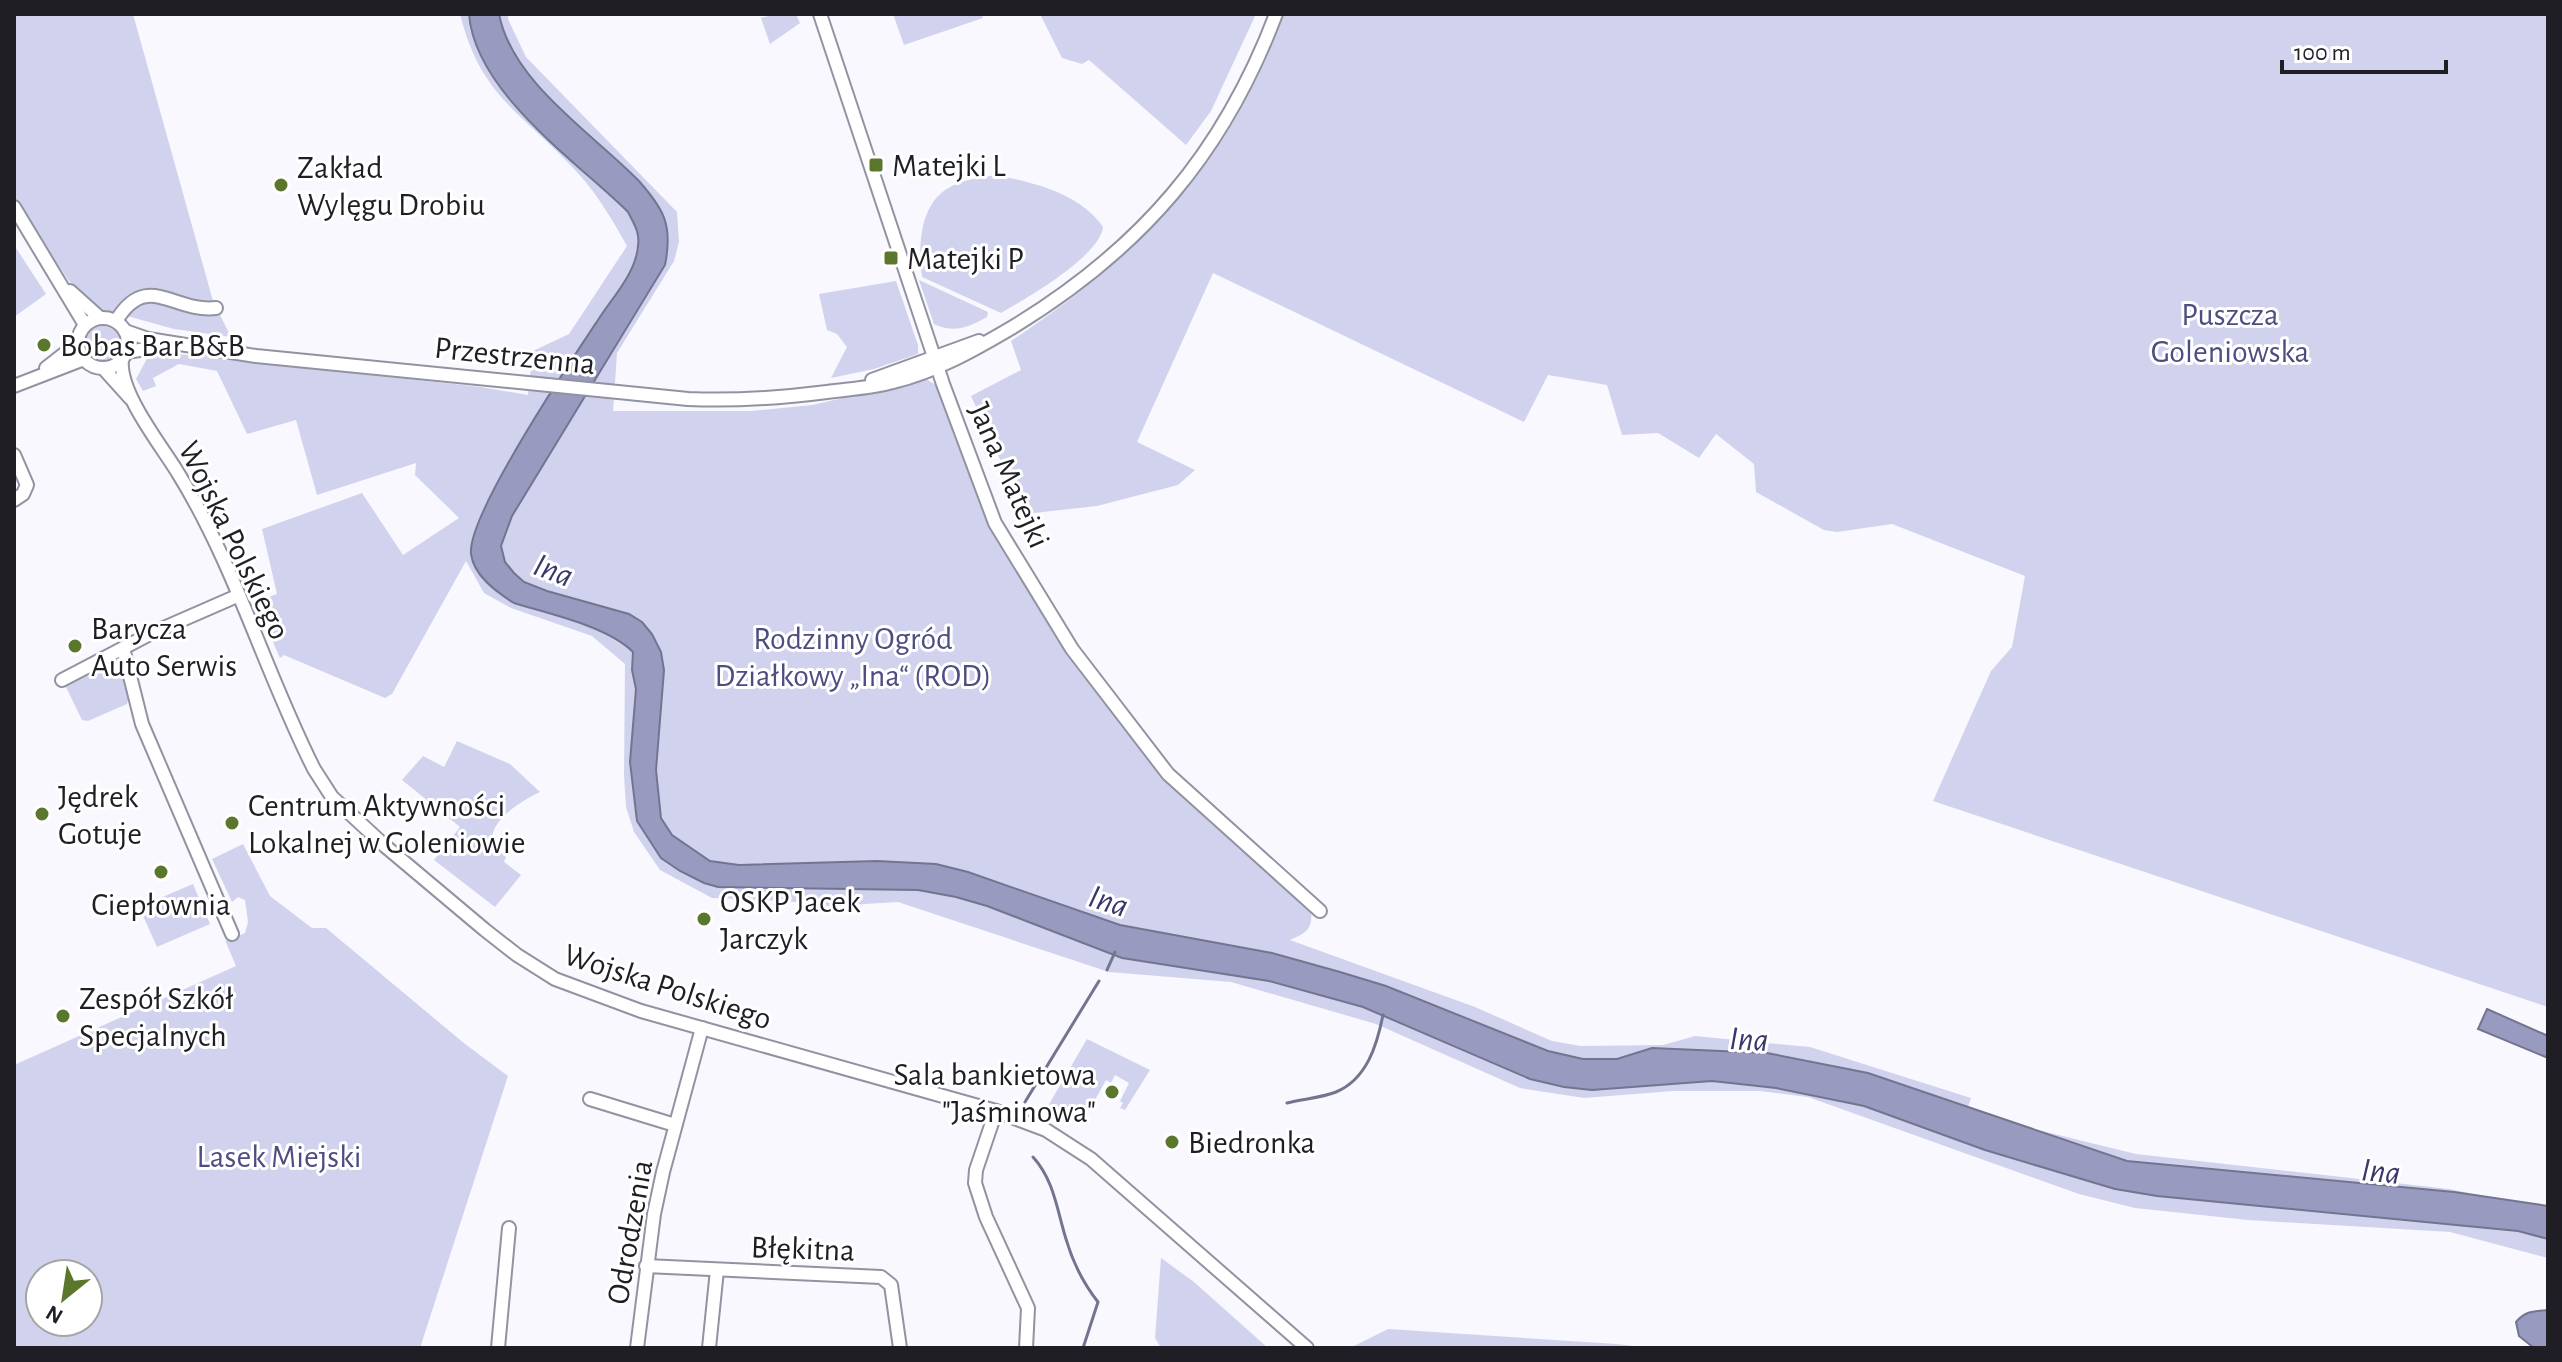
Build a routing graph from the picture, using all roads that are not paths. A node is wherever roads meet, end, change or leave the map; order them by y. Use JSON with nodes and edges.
{"nodes":[{"id":1,"x":820,"y":14,"type":"edge"},
{"id":2,"x":1276,"y":14,"type":"edge"},
{"id":3,"x":14,"y":207,"type":"edge"},
{"id":4,"x":59,"y":280,"type":"junction"},
{"id":5,"x":216,"y":308,"type":"dead end"},
{"id":6,"x":100,"y":318,"type":"junction"},
{"id":7,"x":85,"y":325,"type":"junction"},
{"id":8,"x":121,"y":326,"type":"junction"},
{"id":9,"x":78,"y":338,"type":"junction"},
{"id":10,"x":194,"y":347,"type":"junction"},
{"id":11,"x":124,"y":355,"type":"junction"},
{"id":12,"x":84,"y":359,"type":"junction"},
{"id":13,"x":936,"y":363,"type":"junction"},
{"id":14,"x":103,"y":368,"type":"junction"},
{"id":15,"x":32,"y":378,"type":"junction"},
{"id":16,"x":14,"y":386,"type":"edge"},
{"id":17,"x":134,"y":402,"type":"junction"},
{"id":18,"x":14,"y":455,"type":"edge"},
{"id":19,"x":14,"y":500,"type":"edge"},
{"id":20,"x":237,"y":596,"type":"junction"},
{"id":21,"x":123,"y":648,"type":"junction"},
{"id":22,"x":62,"y":680,"type":"dead end"},
{"id":23,"x":1320,"y":911,"type":"dead end"},
{"id":24,"x":232,"y":934,"type":"dead end"},
{"id":25,"x":702,"y":1028,"type":"junction"},
{"id":26,"x":590,"y":1099,"type":"dead end"},
{"id":27,"x":996,"y":1111,"type":"junction"},
{"id":28,"x":675,"y":1125,"type":"junction"},
{"id":29,"x":509,"y":1228,"type":"dead end"},
{"id":30,"x":646,"y":1266,"type":"junction"},
{"id":31,"x":717,"y":1270,"type":"junction"},
{"id":32,"x":498,"y":1348,"type":"edge"},
{"id":33,"x":637,"y":1348,"type":"edge"},
{"id":34,"x":709,"y":1348,"type":"edge"},
{"id":35,"x":900,"y":1348,"type":"edge"},
{"id":36,"x":1026,"y":1348,"type":"edge"},
{"id":37,"x":1307,"y":1348,"type":"edge"}],
"edges":[{"from":1,"to":13,"type":"street","name":"Jana Matejki"},
{"from":2,"to":13,"type":"street","name":"Przestrzenna"},
{"from":3,"to":4,"type":"street"},
{"from":4,"to":6,"type":"street"},
{"from":4,"to":7,"type":"street"},
{"from":5,"to":8,"type":"street"},
{"from":6,"to":7,"type":"street"},
{"from":6,"to":8,"type":"street"},
{"from":7,"to":9,"type":"street"},
{"from":8,"to":10,"type":"street","name":"Przestrzenna"},
{"from":8,"to":11,"type":"street"},
{"from":9,"to":12,"type":"street"},
{"from":9,"to":15,"type":"street"},
{"from":10,"to":11,"type":"street","name":"Przestrzenna"},
{"from":10,"to":13,"type":"street","name":"Przestrzenna"},
{"from":11,"to":14,"type":"street"},
{"from":11,"to":17,"type":"street","name":"Wojska Polskiego"},
{"from":12,"to":14,"type":"street"},
{"from":12,"to":15,"type":"street"},
{"from":13,"to":23,"type":"street","name":"Jana Matejki"},
{"from":14,"to":17,"type":"street","name":"Wojska Polskiego"},
{"from":15,"to":16,"type":"street"},
{"from":17,"to":20,"type":"street","name":"Wojska Polskiego"},
{"from":18,"to":19,"type":"street"},
{"from":20,"to":21,"type":"street"},
{"from":20,"to":25,"type":"street","name":"Wojska Polskiego"},
{"from":21,"to":22,"type":"street"},
{"from":21,"to":24,"type":"street"},
{"from":25,"to":27,"type":"street","name":"Wojska Polskiego"},
{"from":25,"to":28,"type":"street","name":"Odrodzenia"},
{"from":26,"to":28,"type":"street","name":"Odrodzenia"},
{"from":27,"to":36,"type":"street"},
{"from":27,"to":37,"type":"street","name":"Wojska Polskiego"},
{"from":28,"to":30,"type":"street","name":"Odrodzenia"},
{"from":29,"to":32,"type":"street"},
{"from":30,"to":31,"type":"street","name":"Błękitna"},
{"from":30,"to":33,"type":"street","name":"Odrodzenia"},
{"from":31,"to":34,"type":"street"},
{"from":31,"to":35,"type":"street","name":"Błękitna"}]}
